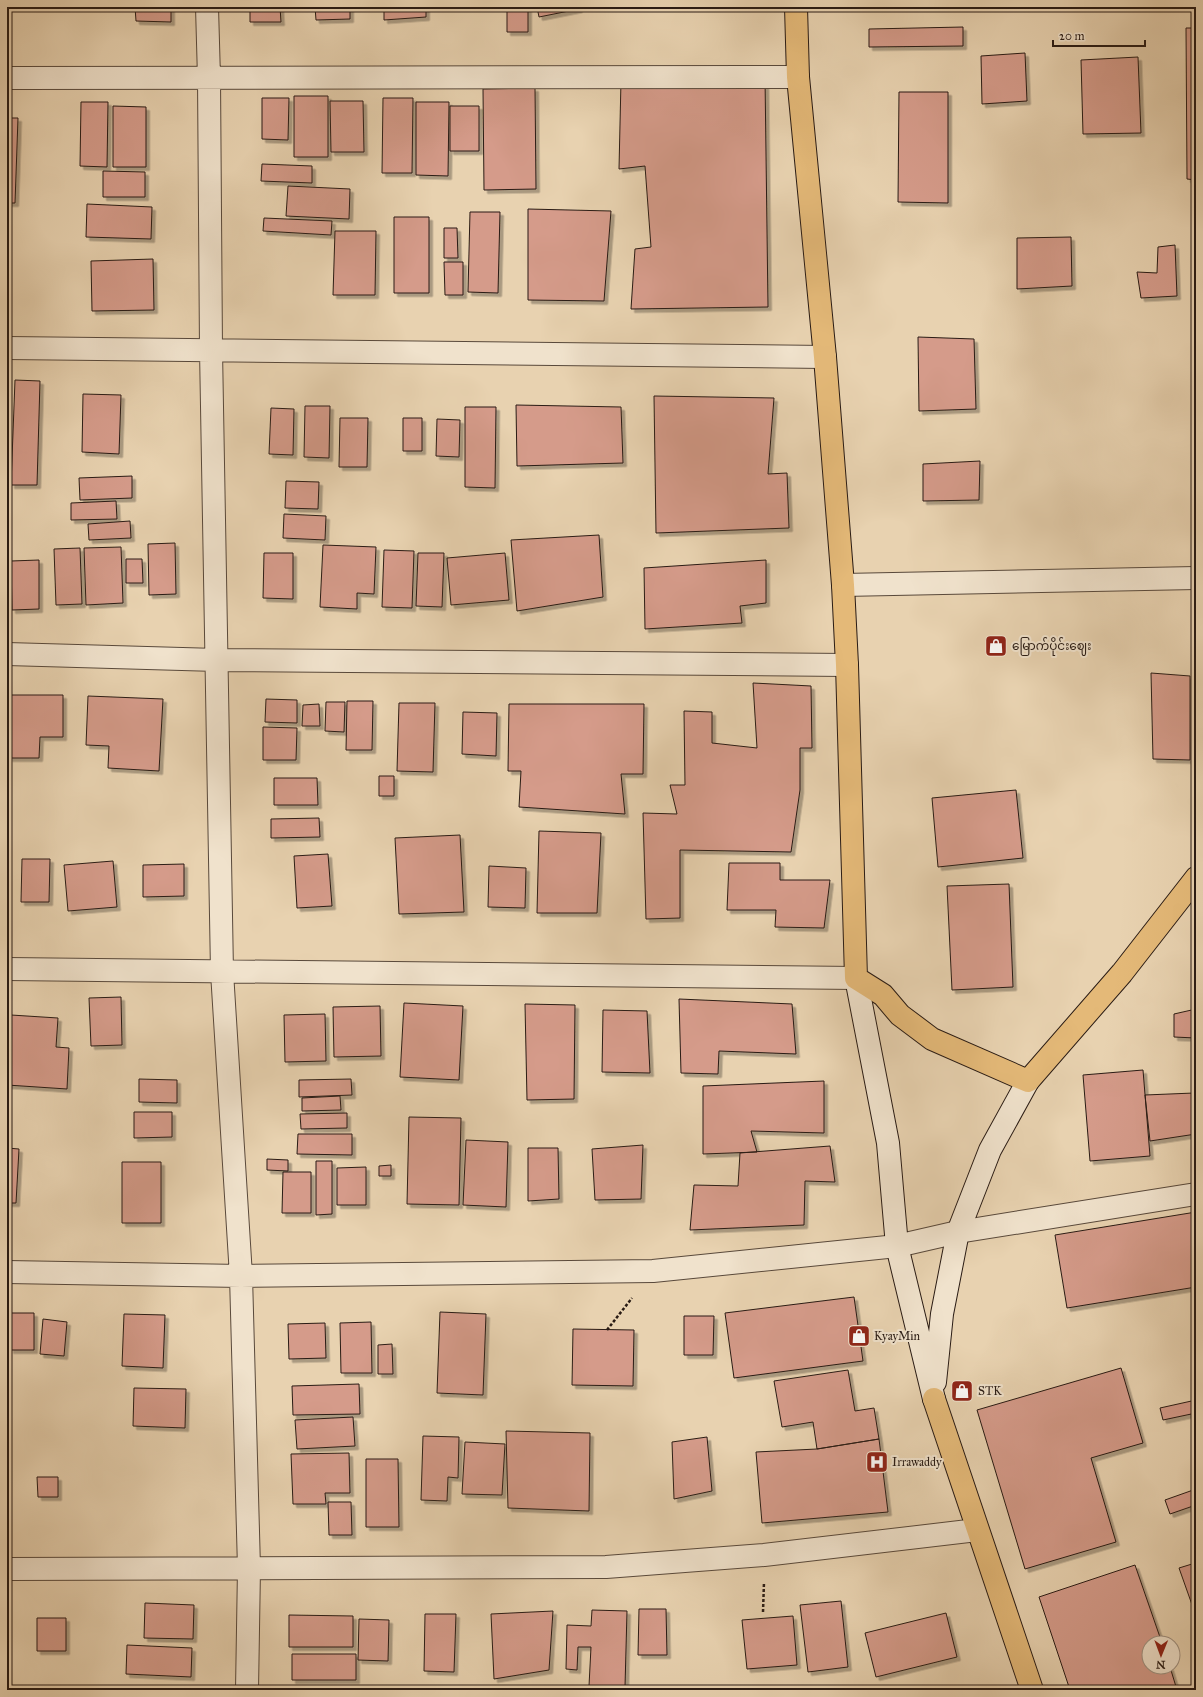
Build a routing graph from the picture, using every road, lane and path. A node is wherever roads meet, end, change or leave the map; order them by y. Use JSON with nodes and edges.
{"nodes":[{"id":1,"x":207,"y":7,"type":"edge"},
{"id":2,"x":796,"y":7,"type":"edge"},
{"id":3,"x":798,"y":77,"type":"junction"},
{"id":4,"x":7,"y":78,"type":"edge"},
{"id":5,"x":209,"y":78,"type":"junction"},
{"id":6,"x":7,"y":348,"type":"edge"},
{"id":7,"x":211,"y":350,"type":"junction"},
{"id":8,"x":825,"y":358,"type":"junction"},
{"id":9,"x":1196,"y":578,"type":"edge"},
{"id":10,"x":843,"y":584,"type":"junction"},
{"id":11,"x":7,"y":654,"type":"edge"},
{"id":12,"x":217,"y":660,"type":"junction"},
{"id":13,"x":847,"y":665,"type":"junction"},
{"id":14,"x":1196,"y":878,"type":"edge"},
{"id":15,"x":7,"y":969,"type":"edge"},
{"id":16,"x":222,"y":972,"type":"junction"},
{"id":17,"x":856,"y":978,"type":"junction"},
{"id":18,"x":1028,"y":1081,"type":"junction"},
{"id":19,"x":1196,"y":1194,"type":"edge"},
{"id":20,"x":958,"y":1232,"type":"junction"},
{"id":21,"x":897,"y":1246,"type":"junction"},
{"id":22,"x":7,"y":1272,"type":"edge"},
{"id":23,"x":241,"y":1276,"type":"junction"},
{"id":24,"x":934,"y":1399,"type":"junction"},
{"id":25,"x":977,"y":1530,"type":"junction"},
{"id":26,"x":249,"y":1568,"type":"junction"},
{"id":27,"x":7,"y":1570,"type":"edge"},
{"id":28,"x":247,"y":1690,"type":"edge"},
{"id":29,"x":1032,"y":1690,"type":"edge"}],
"edges":[{"from":1,"to":5,"type":"street"},
{"from":2,"to":3,"type":"main road"},
{"from":3,"to":5,"type":"street"},
{"from":3,"to":8,"type":"main road"},
{"from":4,"to":5,"type":"street"},
{"from":5,"to":7,"type":"street"},
{"from":6,"to":7,"type":"street"},
{"from":7,"to":8,"type":"street"},
{"from":7,"to":12,"type":"street"},
{"from":8,"to":10,"type":"main road"},
{"from":9,"to":10,"type":"street"},
{"from":10,"to":13,"type":"main road"},
{"from":11,"to":12,"type":"street"},
{"from":12,"to":13,"type":"street"},
{"from":12,"to":16,"type":"street"},
{"from":13,"to":17,"type":"main road"},
{"from":14,"to":18,"type":"main road"},
{"from":15,"to":16,"type":"street"},
{"from":16,"to":17,"type":"street"},
{"from":16,"to":23,"type":"street"},
{"from":17,"to":18,"type":"main road"},
{"from":17,"to":21,"type":"street"},
{"from":18,"to":20,"type":"street"},
{"from":19,"to":20,"type":"street"},
{"from":20,"to":21,"type":"street"},
{"from":20,"to":24,"type":"street"},
{"from":21,"to":23,"type":"street"},
{"from":21,"to":24,"type":"street"},
{"from":22,"to":23,"type":"street"},
{"from":23,"to":26,"type":"street"},
{"from":24,"to":25,"type":"main road"},
{"from":25,"to":26,"type":"street"},
{"from":25,"to":29,"type":"main road"},
{"from":26,"to":27,"type":"street"},
{"from":26,"to":28,"type":"street"}]}
